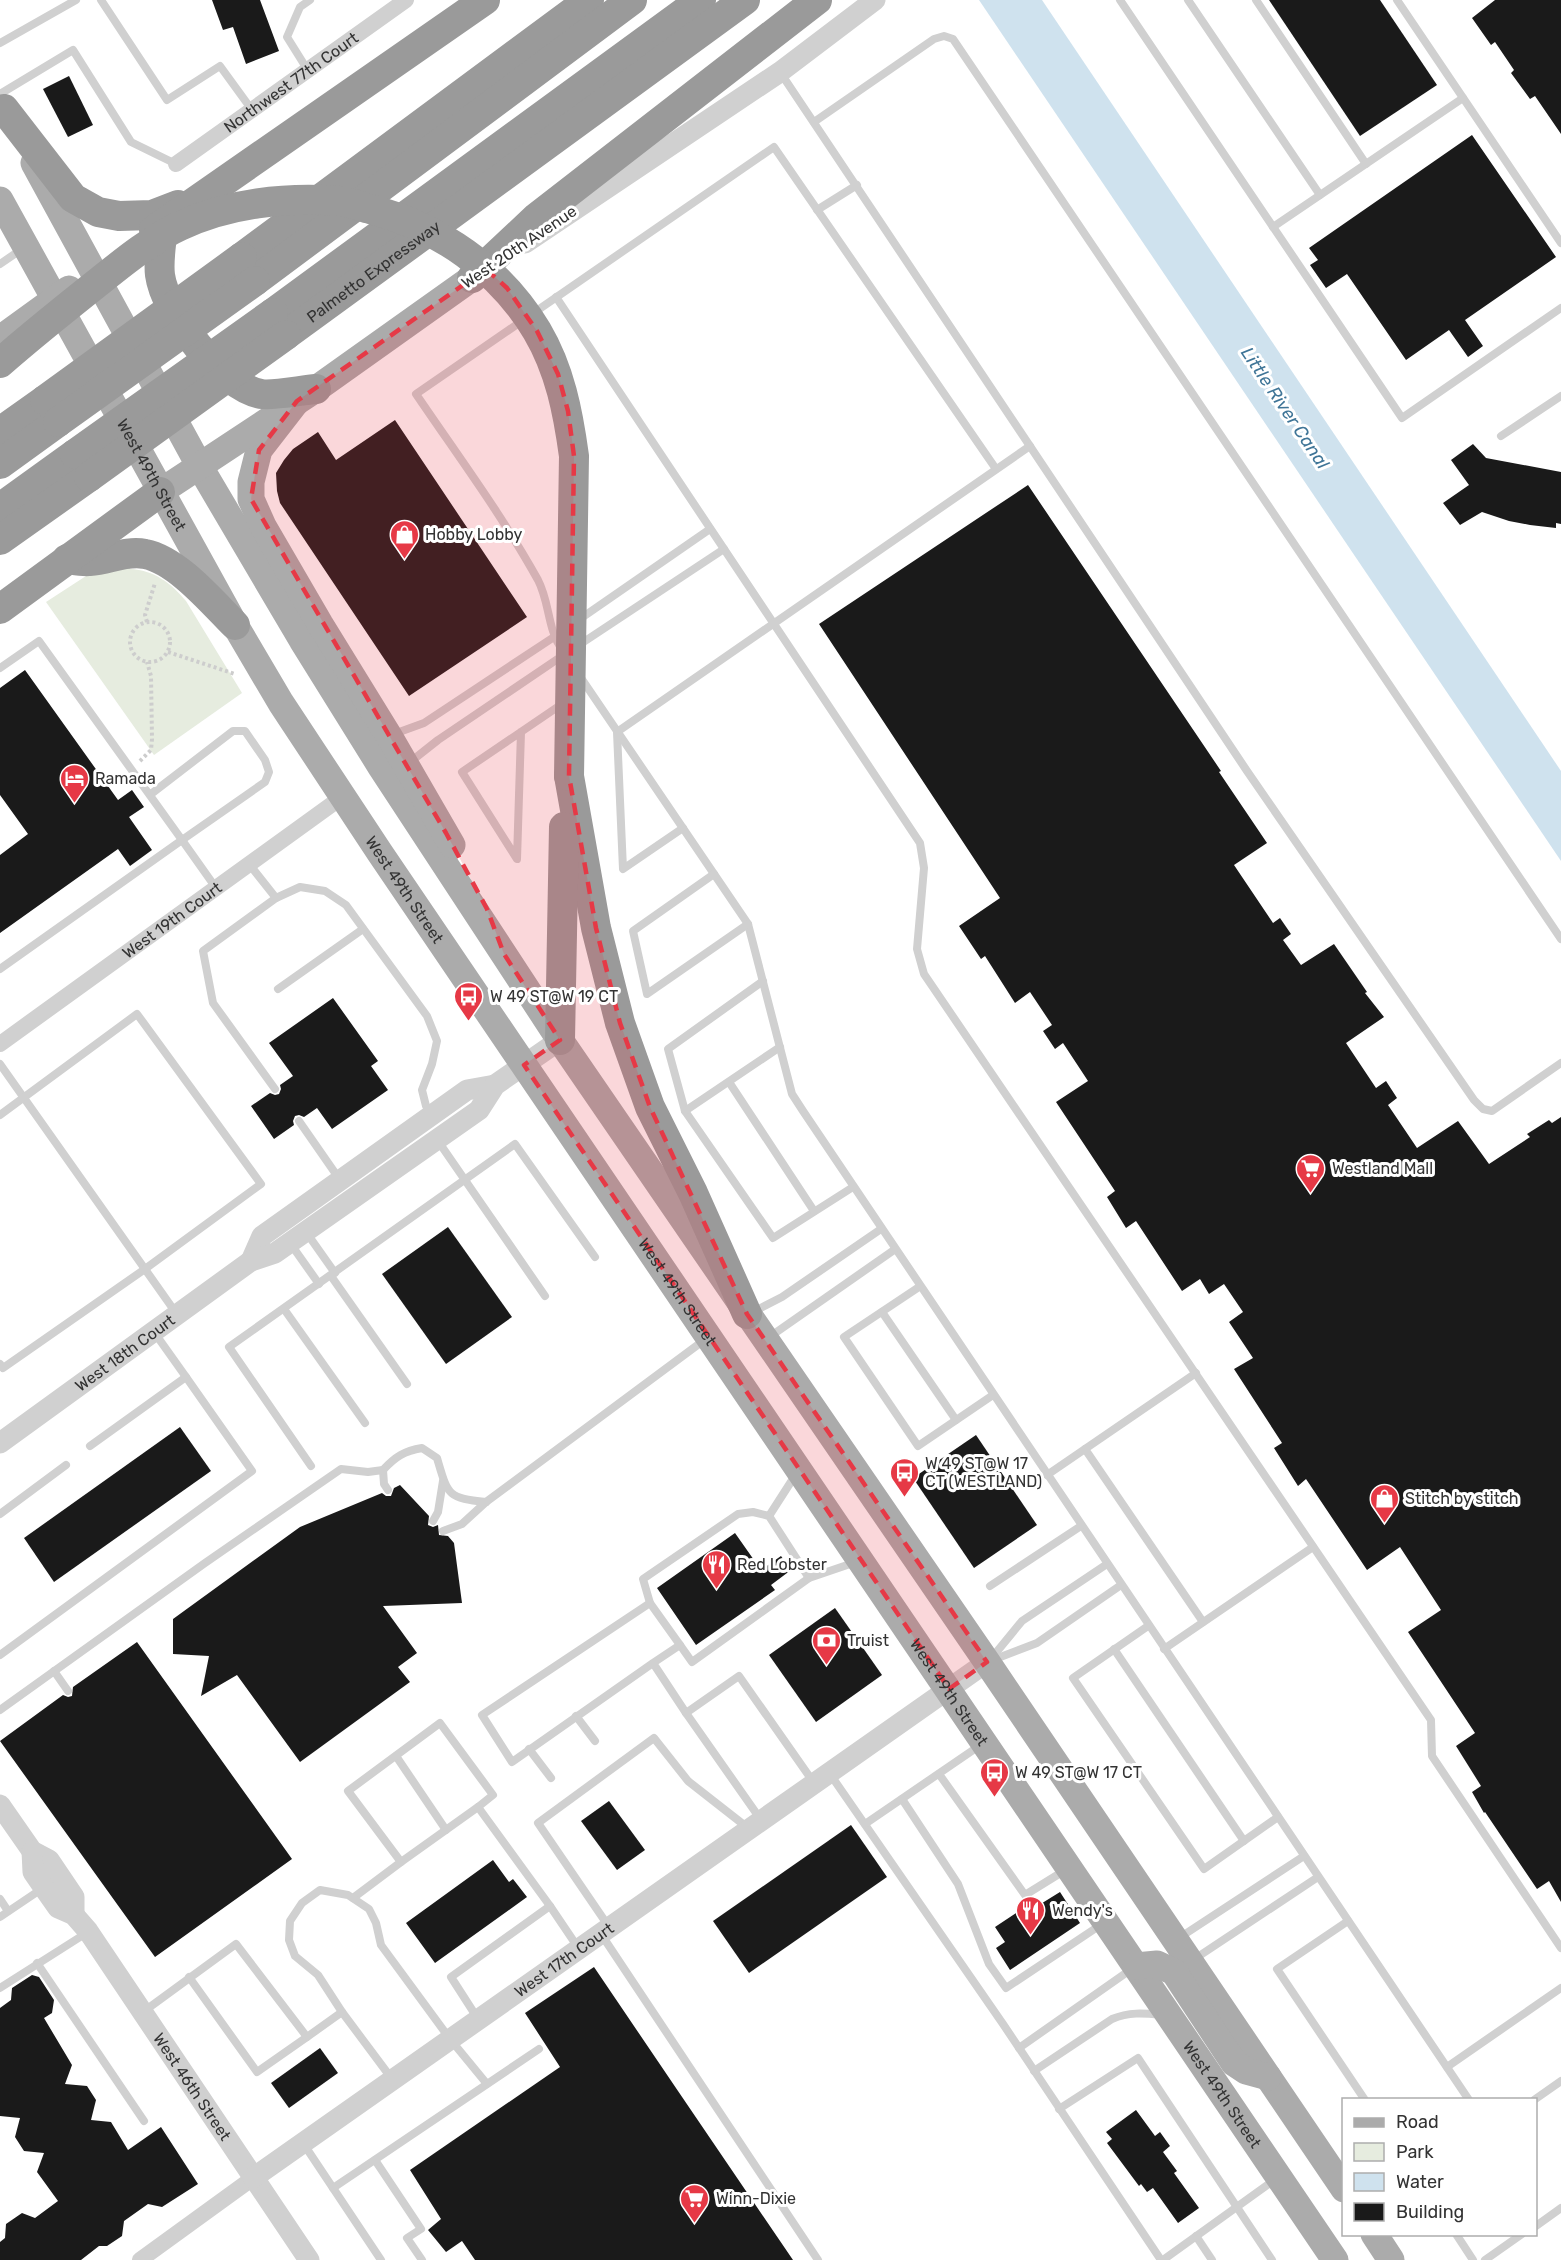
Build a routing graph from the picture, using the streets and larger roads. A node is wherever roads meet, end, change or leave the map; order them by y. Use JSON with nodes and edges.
{"nodes":[{"id":1,"x":406,"y":0,"type":"edge"},
{"id":2,"x":485,"y":0,"type":"edge"},
{"id":3,"x":589,"y":0,"type":"edge"},
{"id":4,"x":633,"y":0,"type":"edge"},
{"id":5,"x":701,"y":0,"type":"edge"},
{"id":6,"x":745,"y":0,"type":"edge"},
{"id":7,"x":818,"y":0,"type":"edge"},
{"id":8,"x":875,"y":0,"type":"edge"},
{"id":9,"x":1,"y":102,"type":"edge"},
{"id":10,"x":176,"y":164,"type":"road end"},
{"id":11,"x":203,"y":195,"type":"junction"},
{"id":12,"x":0,"y":200,"type":"edge"},
{"id":13,"x":163,"y":225,"type":"junction"},
{"id":14,"x":249,"y":269,"type":"junction"},
{"id":15,"x":94,"y":270,"type":"junction"},
{"id":16,"x":472,"y":278,"type":"junction"},
{"id":17,"x":54,"y":300,"type":"junction"},
{"id":18,"x":279,"y":324,"type":"junction"},
{"id":19,"x":0,"y":339,"type":"edge"},
{"id":20,"x":0,"y":363,"type":"edge"},
{"id":21,"x":306,"y":395,"type":"junction"},
{"id":22,"x":52,"y":411,"type":"junction"},
{"id":23,"x":0,"y":432,"type":"edge"},
{"id":24,"x":0,"y":464,"type":"edge"},
{"id":25,"x":82,"y":465,"type":"junction"},
{"id":26,"x":200,"y":467,"type":"junction"},
{"id":27,"x":160,"y":492,"type":"junction"},
{"id":28,"x":0,"y":508,"type":"edge"},
{"id":29,"x":0,"y":540,"type":"edge"},
{"id":30,"x":67,"y":559,"type":"junction"},
{"id":31,"x":0,"y":609,"type":"edge"},
{"id":32,"x":235,"y":625,"type":"junction"},
{"id":33,"x":569,"y":776,"type":"junction"},
{"id":34,"x":342,"y":797,"type":"junction"},
{"id":35,"x":504,"y":954,"type":"junction"},
{"id":36,"x":560,"y":1040,"type":"junction"},
{"id":37,"x":0,"y":1044,"type":"edge"},
{"id":38,"x":524,"y":1065,"type":"junction"},
{"id":39,"x":495,"y":1085,"type":"junction"},
{"id":40,"x":251,"y":1261,"type":"junction"},
{"id":41,"x":747,"y":1314,"type":"junction"},
{"id":42,"x":0,"y":1443,"type":"edge"},
{"id":43,"x":987,"y":1662,"type":"junction"},
{"id":44,"x":949,"y":1689,"type":"junction"},
{"id":45,"x":0,"y":1805,"type":"edge"},
{"id":46,"x":32,"y":1851,"type":"junction"},
{"id":47,"x":74,"y":1915,"type":"junction"},
{"id":48,"x":1136,"y":1966,"type":"junction"},
{"id":49,"x":1268,"y":2078,"type":"junction"},
{"id":50,"x":253,"y":2178,"type":"junction"},
{"id":51,"x":1342,"y":2186,"type":"edge"},
{"id":52,"x":1375,"y":2236,"type":"edge"},
{"id":53,"x":140,"y":2260,"type":"edge"},
{"id":54,"x":309,"y":2260,"type":"edge"},
{"id":55,"x":1335,"y":2260,"type":"edge"},
{"id":56,"x":1391,"y":2260,"type":"edge"}],
"edges":[{"from":1,"to":10,"type":"street","name":"Northwest 77th Court"},
{"from":2,"to":11,"type":"highway"},
{"from":3,"to":14,"type":"highway"},
{"from":4,"to":14,"type":"highway"},
{"from":5,"to":18,"type":"highway"},
{"from":6,"to":18,"type":"highway","name":"Palmetto Expressway"},
{"from":7,"to":16,"type":"highway"},
{"from":8,"to":16,"type":"street","name":"West 20th Avenue"},
{"from":9,"to":11,"type":"highway"},
{"from":9,"to":15,"type":"main road"},
{"from":11,"to":13,"type":"highway"},
{"from":12,"to":17,"type":"main road","name":"West 49th Street"},
{"from":13,"to":15,"type":"highway"},
{"from":13,"to":21,"type":"highway"},
{"from":14,"to":22,"type":"highway","bridge":true},
{"from":15,"to":17,"type":"main road"},
{"from":15,"to":26,"type":"main road"},
{"from":16,"to":21,"type":"main road","name":"West 20th Avenue"},
{"from":17,"to":19,"type":"main road"},
{"from":17,"to":27,"type":"main road","name":"West 49th Street"},
{"from":18,"to":25,"type":"highway","name":"Palmetto Expressway","bridge":true},
{"from":20,"to":33,"type":"highway","bridge":true},
{"from":21,"to":26,"type":"main road","name":"West 20th Avenue"},
{"from":21,"to":35,"type":"main road"},
{"from":22,"to":23,"type":"highway"},
{"from":22,"to":24,"type":"highway"},
{"from":25,"to":28,"type":"highway"},
{"from":25,"to":29,"type":"highway","name":"Palmetto Expressway"},
{"from":26,"to":27,"type":"main road","name":"West 20th Avenue"},
{"from":26,"to":35,"type":"main road"},
{"from":27,"to":30,"type":"highway"},
{"from":27,"to":32,"type":"main road","name":"West 49th Street"},
{"from":30,"to":31,"type":"highway"},
{"from":30,"to":32,"type":"highway"},
{"from":32,"to":34,"type":"main road","name":"West 49th Street"},
{"from":33,"to":36,"type":"highway"},
{"from":33,"to":41,"type":"highway"},
{"from":34,"to":37,"type":"street","name":"West 19th Court"},
{"from":34,"to":38,"type":"main road","name":"West 49th Street"},
{"from":35,"to":36,"type":"main road"},
{"from":36,"to":38,"type":"street","name":"West 18th Court"},
{"from":36,"to":41,"type":"main road"},
{"from":38,"to":39,"type":"street","name":"West 18th Court"},
{"from":38,"to":44,"type":"main road","name":"West 49th Street"},
{"from":39,"to":40,"type":"street","name":"West 18th Court"},
{"from":39,"to":40,"type":"street","name":"West 18th Court"},
{"from":40,"to":42,"type":"street","name":"West 18th Court"},
{"from":41,"to":43,"type":"main road"},
{"from":43,"to":44,"type":"street","name":"West 17th Court"},
{"from":43,"to":49,"type":"main road"},
{"from":44,"to":48,"type":"main road","name":"West 49th Street"},
{"from":44,"to":50,"type":"street","name":"West 17th Court"},
{"from":45,"to":46,"type":"street","name":"West 46th Street"},
{"from":46,"to":47,"type":"street","name":"West 46th Street"},
{"from":46,"to":47,"type":"street","name":"West 46th Street"},
{"from":47,"to":50,"type":"street","name":"West 46th Street"},
{"from":48,"to":49,"type":"main road"},
{"from":48,"to":55,"type":"main road","name":"West 49th Street"},
{"from":49,"to":51,"type":"main road"},
{"from":50,"to":53,"type":"street","name":"West 17th Court"},
{"from":50,"to":54,"type":"street","name":"West 46th Street"},
{"from":52,"to":56,"type":"main road"}]}
